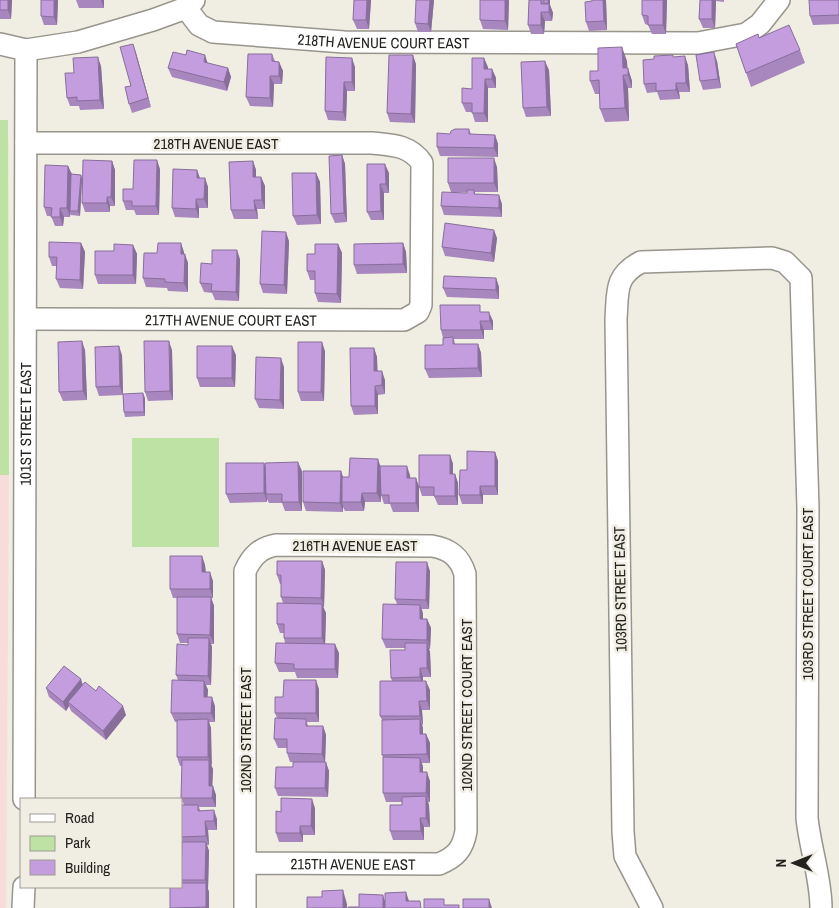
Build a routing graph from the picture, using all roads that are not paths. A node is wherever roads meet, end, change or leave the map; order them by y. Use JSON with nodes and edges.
{"nodes":[{"id":1,"x":190,"y":4,"type":"edge"},
{"id":2,"x":775,"y":5,"type":"edge"},
{"id":3,"x":0,"y":44,"type":"edge"},
{"id":4,"x":26,"y":50,"type":"junction"},
{"id":5,"x":26,"y":143,"type":"junction"},
{"id":6,"x":801,"y":278,"type":"joint"},
{"id":7,"x":421,"y":297,"type":"joint"},
{"id":8,"x":26,"y":319,"type":"junction"},
{"id":9,"x":255,"y":554,"type":"joint"},
{"id":10,"x":456,"y":556,"type":"joint"},
{"id":11,"x":24,"y":798,"type":"edge"},
{"id":12,"x":456,"y":855,"type":"joint"},
{"id":13,"x":245,"y":863,"type":"junction"},
{"id":14,"x":24,"y":888,"type":"edge"},
{"id":15,"x":24,"y":908,"type":"edge"},
{"id":16,"x":245,"y":908,"type":"edge"},
{"id":17,"x":652,"y":908,"type":"edge"},
{"id":18,"x":821,"y":908,"type":"edge"}],
"edges":[{"from":1,"to":2,"type":"street","name":"218TH AVENUE COURT EAST"},
{"from":1,"to":4,"type":"street","name":"218TH AVENUE COURT EAST"},
{"from":3,"to":4,"type":"street","name":"218TH AVENUE COURT EAST"},
{"from":4,"to":5,"type":"street","name":"101ST STREET EAST"},
{"from":5,"to":7,"type":"street","name":"218TH AVENUE EAST"},
{"from":5,"to":8,"type":"street","name":"101ST STREET EAST"},
{"from":6,"to":17,"type":"street","name":"103RD STREET EAST"},
{"from":6,"to":18,"type":"street","name":"103RD STREET COURT EAST"},
{"from":7,"to":8,"type":"street","name":"217TH AVENUE COURT EAST"},
{"from":8,"to":11,"type":"street","name":"101ST STREET EAST"},
{"from":9,"to":10,"type":"street","name":"216TH AVENUE EAST"},
{"from":9,"to":13,"type":"street","name":"102ND STREET EAST"},
{"from":10,"to":12,"type":"street","name":"102ND STREET COURT EAST"},
{"from":12,"to":13,"type":"street","name":"215TH AVENUE EAST"},
{"from":13,"to":16,"type":"street","name":"102ND STREET EAST"},
{"from":14,"to":15,"type":"street"}]}
